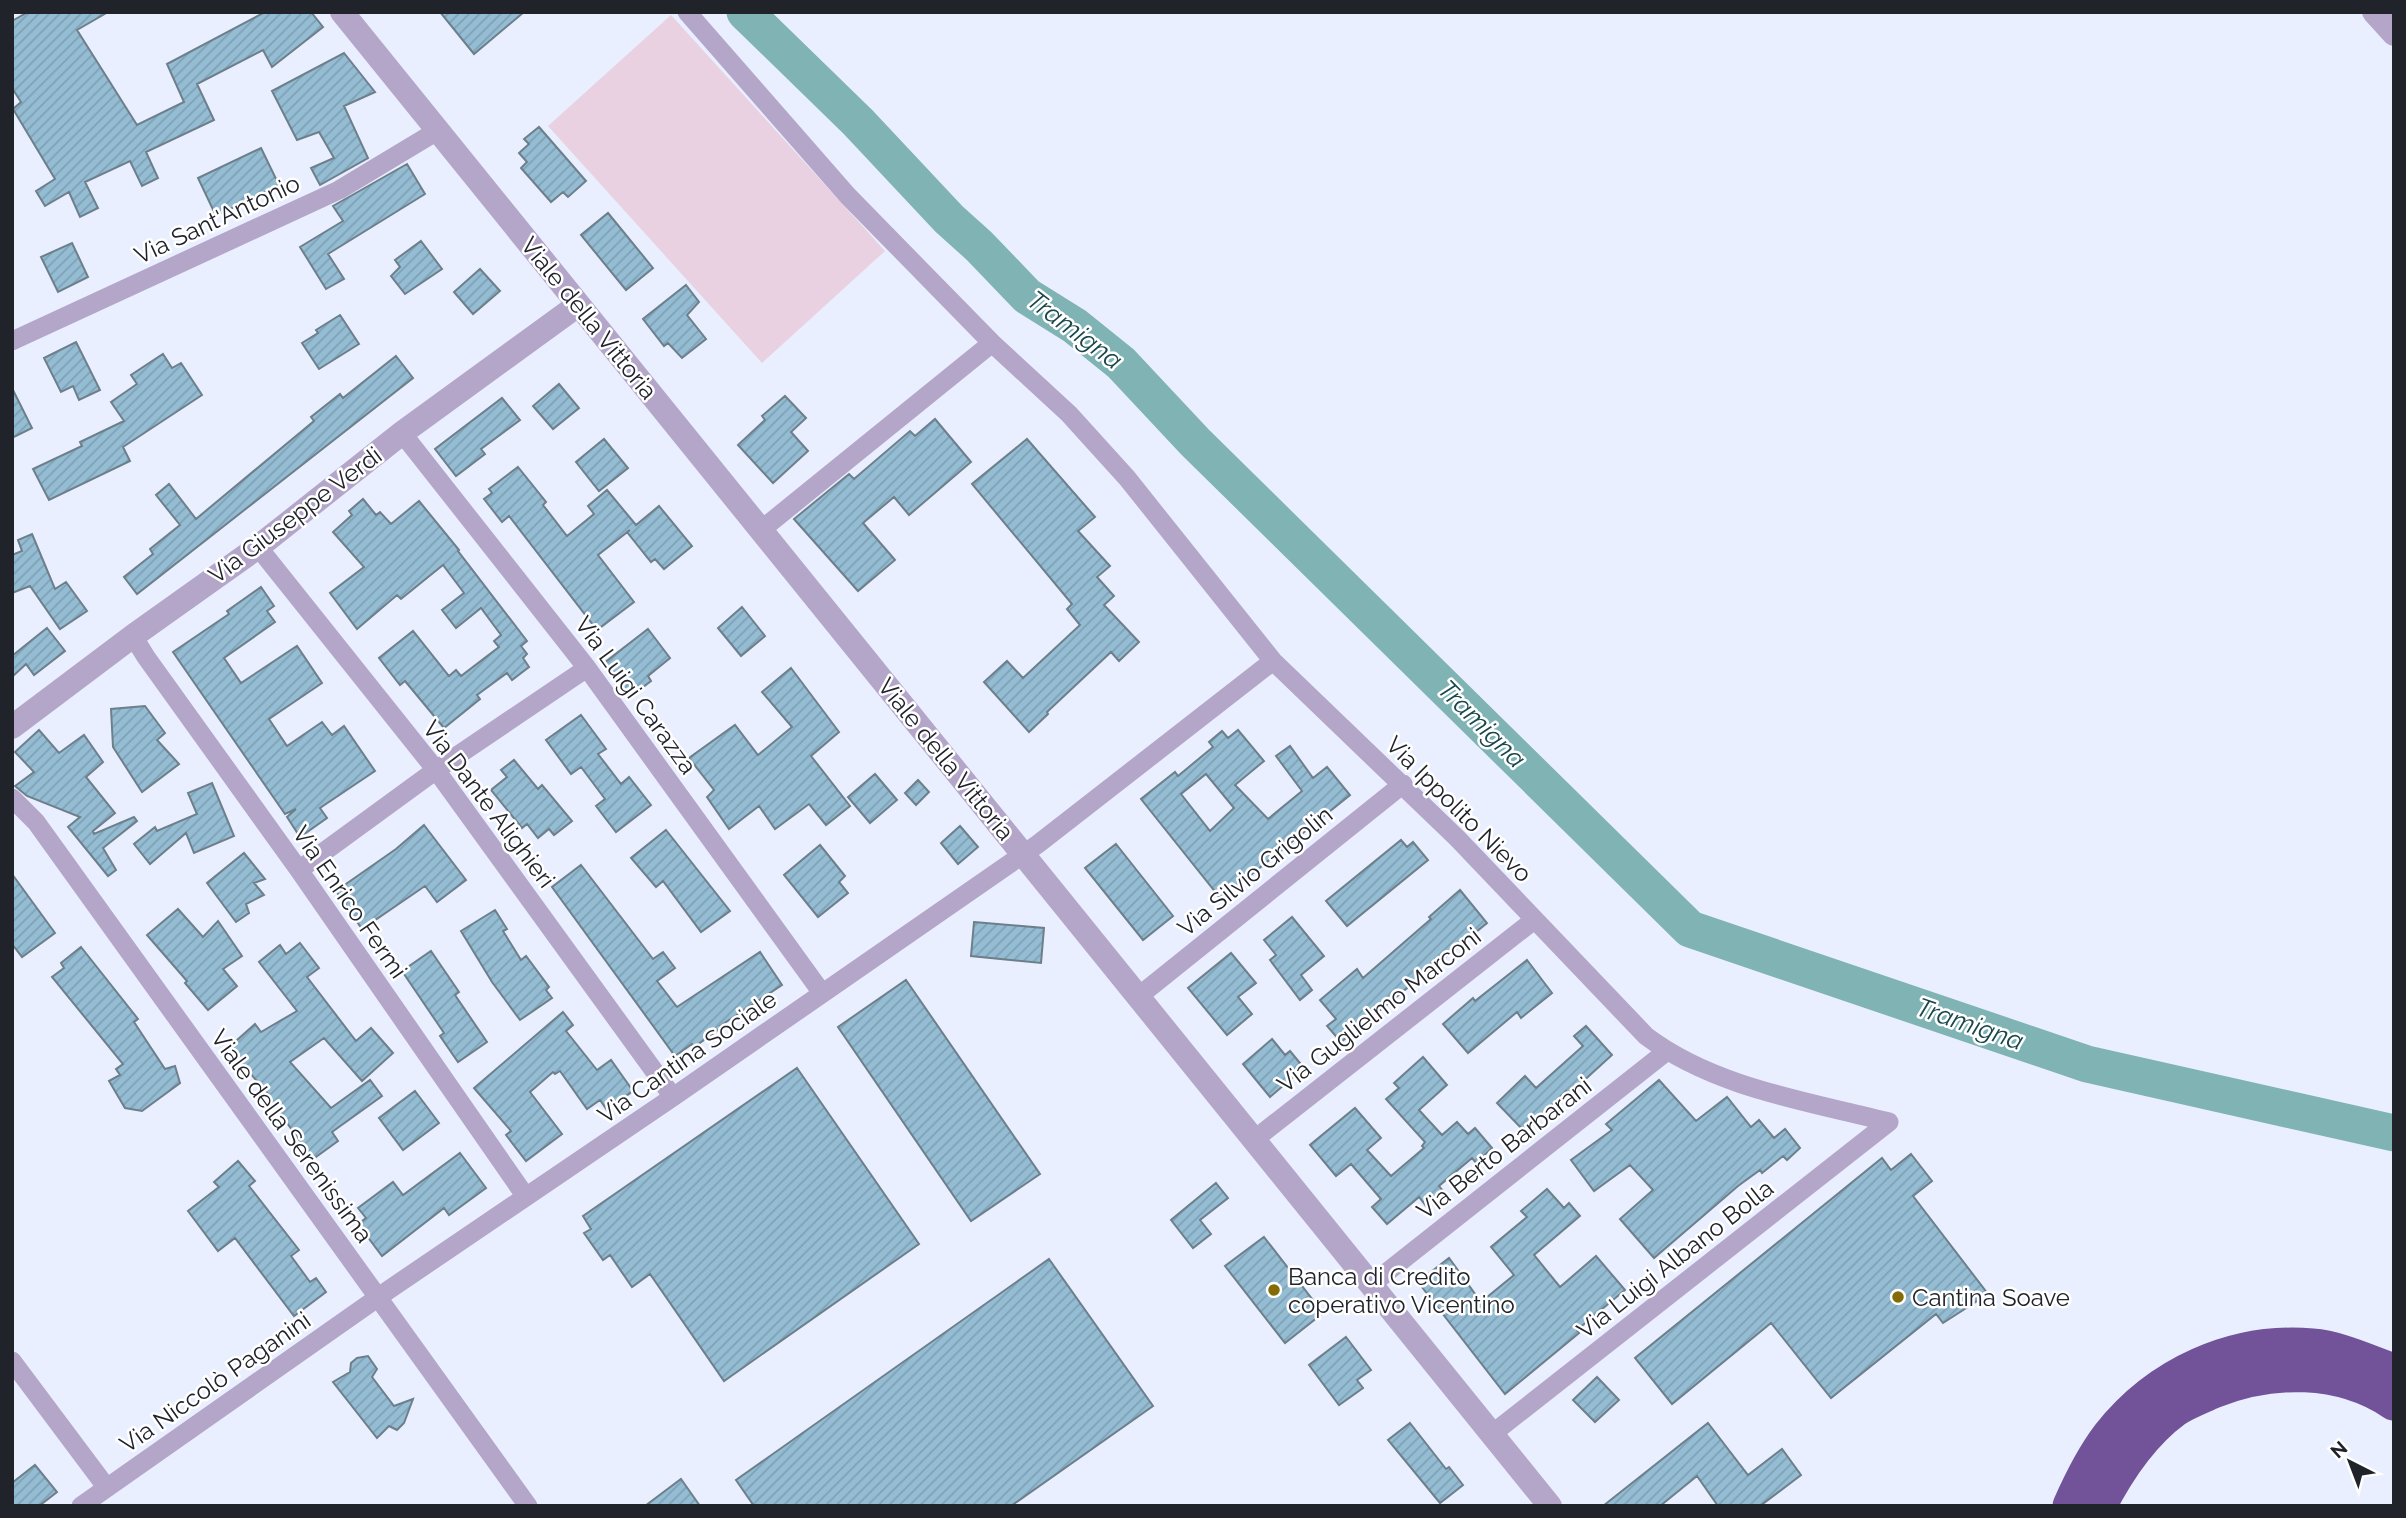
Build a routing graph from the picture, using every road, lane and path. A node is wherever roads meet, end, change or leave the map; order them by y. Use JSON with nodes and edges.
{"nodes":[{"id":1,"x":342,"y":12,"type":"edge"},
{"id":2,"x":687,"y":12,"type":"edge"},
{"id":3,"x":2374,"y":12,"type":"edge"},
{"id":4,"x":2394,"y":34,"type":"edge"},
{"id":5,"x":437,"y":131,"type":"junction"},
{"id":6,"x":578,"y":304,"type":"junction"},
{"id":7,"x":12,"y":341,"type":"edge"},
{"id":8,"x":992,"y":343,"type":"junction"},
{"id":9,"x":402,"y":433,"type":"junction"},
{"id":10,"x":761,"y":530,"type":"junction"},
{"id":11,"x":258,"y":547,"type":"junction"},
{"id":12,"x":133,"y":636,"type":"junction"},
{"id":13,"x":1273,"y":661,"type":"junction"},
{"id":14,"x":587,"y":668,"type":"junction"},
{"id":15,"x":12,"y":727,"type":"edge"},
{"id":16,"x":436,"y":770,"type":"junction"},
{"id":17,"x":1403,"y":785,"type":"junction"},
{"id":18,"x":12,"y":798,"type":"edge"},
{"id":19,"x":1023,"y":854,"type":"junction"},
{"id":20,"x":299,"y":870,"type":"junction"},
{"id":21,"x":1534,"y":920,"type":"junction"},
{"id":22,"x":822,"y":993,"type":"junction"},
{"id":23,"x":1139,"y":996,"type":"junction"},
{"id":24,"x":1667,"y":1051,"type":"junction"},
{"id":25,"x":673,"y":1097,"type":"junction"},
{"id":26,"x":1889,"y":1122,"type":"joint"},
{"id":27,"x":1255,"y":1139,"type":"junction"},
{"id":28,"x":526,"y":1197,"type":"junction"},
{"id":29,"x":1372,"y":1284,"type":"junction"},
{"id":30,"x":377,"y":1297,"type":"junction"},
{"id":31,"x":12,"y":1361,"type":"edge"},
{"id":32,"x":2394,"y":1371,"type":"edge"},
{"id":33,"x":2394,"y":1402,"type":"edge"},
{"id":34,"x":1492,"y":1434,"type":"junction"},
{"id":35,"x":107,"y":1488,"type":"junction"},
{"id":36,"x":81,"y":1506,"type":"edge"},
{"id":37,"x":528,"y":1506,"type":"edge"},
{"id":38,"x":1550,"y":1506,"type":"edge"},
{"id":39,"x":2071,"y":1506,"type":"edge"},
{"id":40,"x":2098,"y":1506,"type":"edge"}],
"edges":[{"from":1,"to":5,"type":"street","name":"Viale della Vittoria"},
{"from":2,"to":8,"type":"street","name":"Via Ippolito Nievo"},
{"from":3,"to":4,"type":"street"},
{"from":5,"to":6,"type":"street","name":"Viale della Vittoria"},
{"from":5,"to":7,"type":"street","name":"Via Sant'Antonio"},
{"from":6,"to":9,"type":"street","name":"Via Giuseppe Verdi"},
{"from":6,"to":10,"type":"street","name":"Viale della Vittoria"},
{"from":8,"to":10,"type":"street"},
{"from":8,"to":13,"type":"street","name":"Via Ippolito Nievo"},
{"from":9,"to":11,"type":"street","name":"Via Giuseppe Verdi"},
{"from":9,"to":14,"type":"street","name":"Via Luigi Carazza"},
{"from":10,"to":19,"type":"street","name":"Viale della Vittoria"},
{"from":11,"to":12,"type":"street","name":"Via Giuseppe Verdi"},
{"from":11,"to":16,"type":"street","name":"Via Dante Alighieri"},
{"from":12,"to":15,"type":"street","name":"Via Giuseppe Verdi"},
{"from":12,"to":20,"type":"street","name":"Via Enrico Fermi"},
{"from":13,"to":17,"type":"street","name":"Via Ippolito Nievo"},
{"from":13,"to":19,"type":"street"},
{"from":14,"to":16,"type":"street"},
{"from":14,"to":22,"type":"street","name":"Via Luigi Carazza"},
{"from":16,"to":20,"type":"street"},
{"from":16,"to":25,"type":"street","name":"Via Dante Alighieri"},
{"from":17,"to":21,"type":"street","name":"Via Ippolito Nievo"},
{"from":17,"to":23,"type":"street","name":"Via Silvio Grigolin"},
{"from":18,"to":30,"type":"street","name":"Viale della Serenissima"},
{"from":19,"to":22,"type":"street","name":"Via Cantina Sociale"},
{"from":19,"to":23,"type":"street","name":"Viale della Vittoria"},
{"from":20,"to":28,"type":"street","name":"Via Enrico Fermi"},
{"from":21,"to":24,"type":"street","name":"Via Ippolito Nievo"},
{"from":21,"to":27,"type":"street","name":"Via Guglielmo Marconi"},
{"from":22,"to":25,"type":"street","name":"Via Cantina Sociale"},
{"from":23,"to":27,"type":"street","name":"Viale della Vittoria"},
{"from":24,"to":26,"type":"street","name":"Via Ippolito Nievo"},
{"from":24,"to":29,"type":"street","name":"Via Berto Barbarani"},
{"from":25,"to":28,"type":"street","name":"Via Cantina Sociale"},
{"from":26,"to":34,"type":"street","name":"Via Luigi Albano Bolla"},
{"from":27,"to":29,"type":"street","name":"Viale della Vittoria"},
{"from":28,"to":30,"type":"street","name":"Via Cantina Sociale"},
{"from":29,"to":34,"type":"street","name":"Viale della Vittoria"},
{"from":30,"to":35,"type":"street","name":"Via Niccolò Paganini"},
{"from":30,"to":37,"type":"street","name":"Viale della Serenissima"},
{"from":31,"to":35,"type":"street"},
{"from":32,"to":39,"type":"highway"},
{"from":33,"to":40,"type":"highway"},
{"from":34,"to":38,"type":"street","name":"Viale della Vittoria"},
{"from":35,"to":36,"type":"street","name":"Via Niccolò Paganini"}]}
